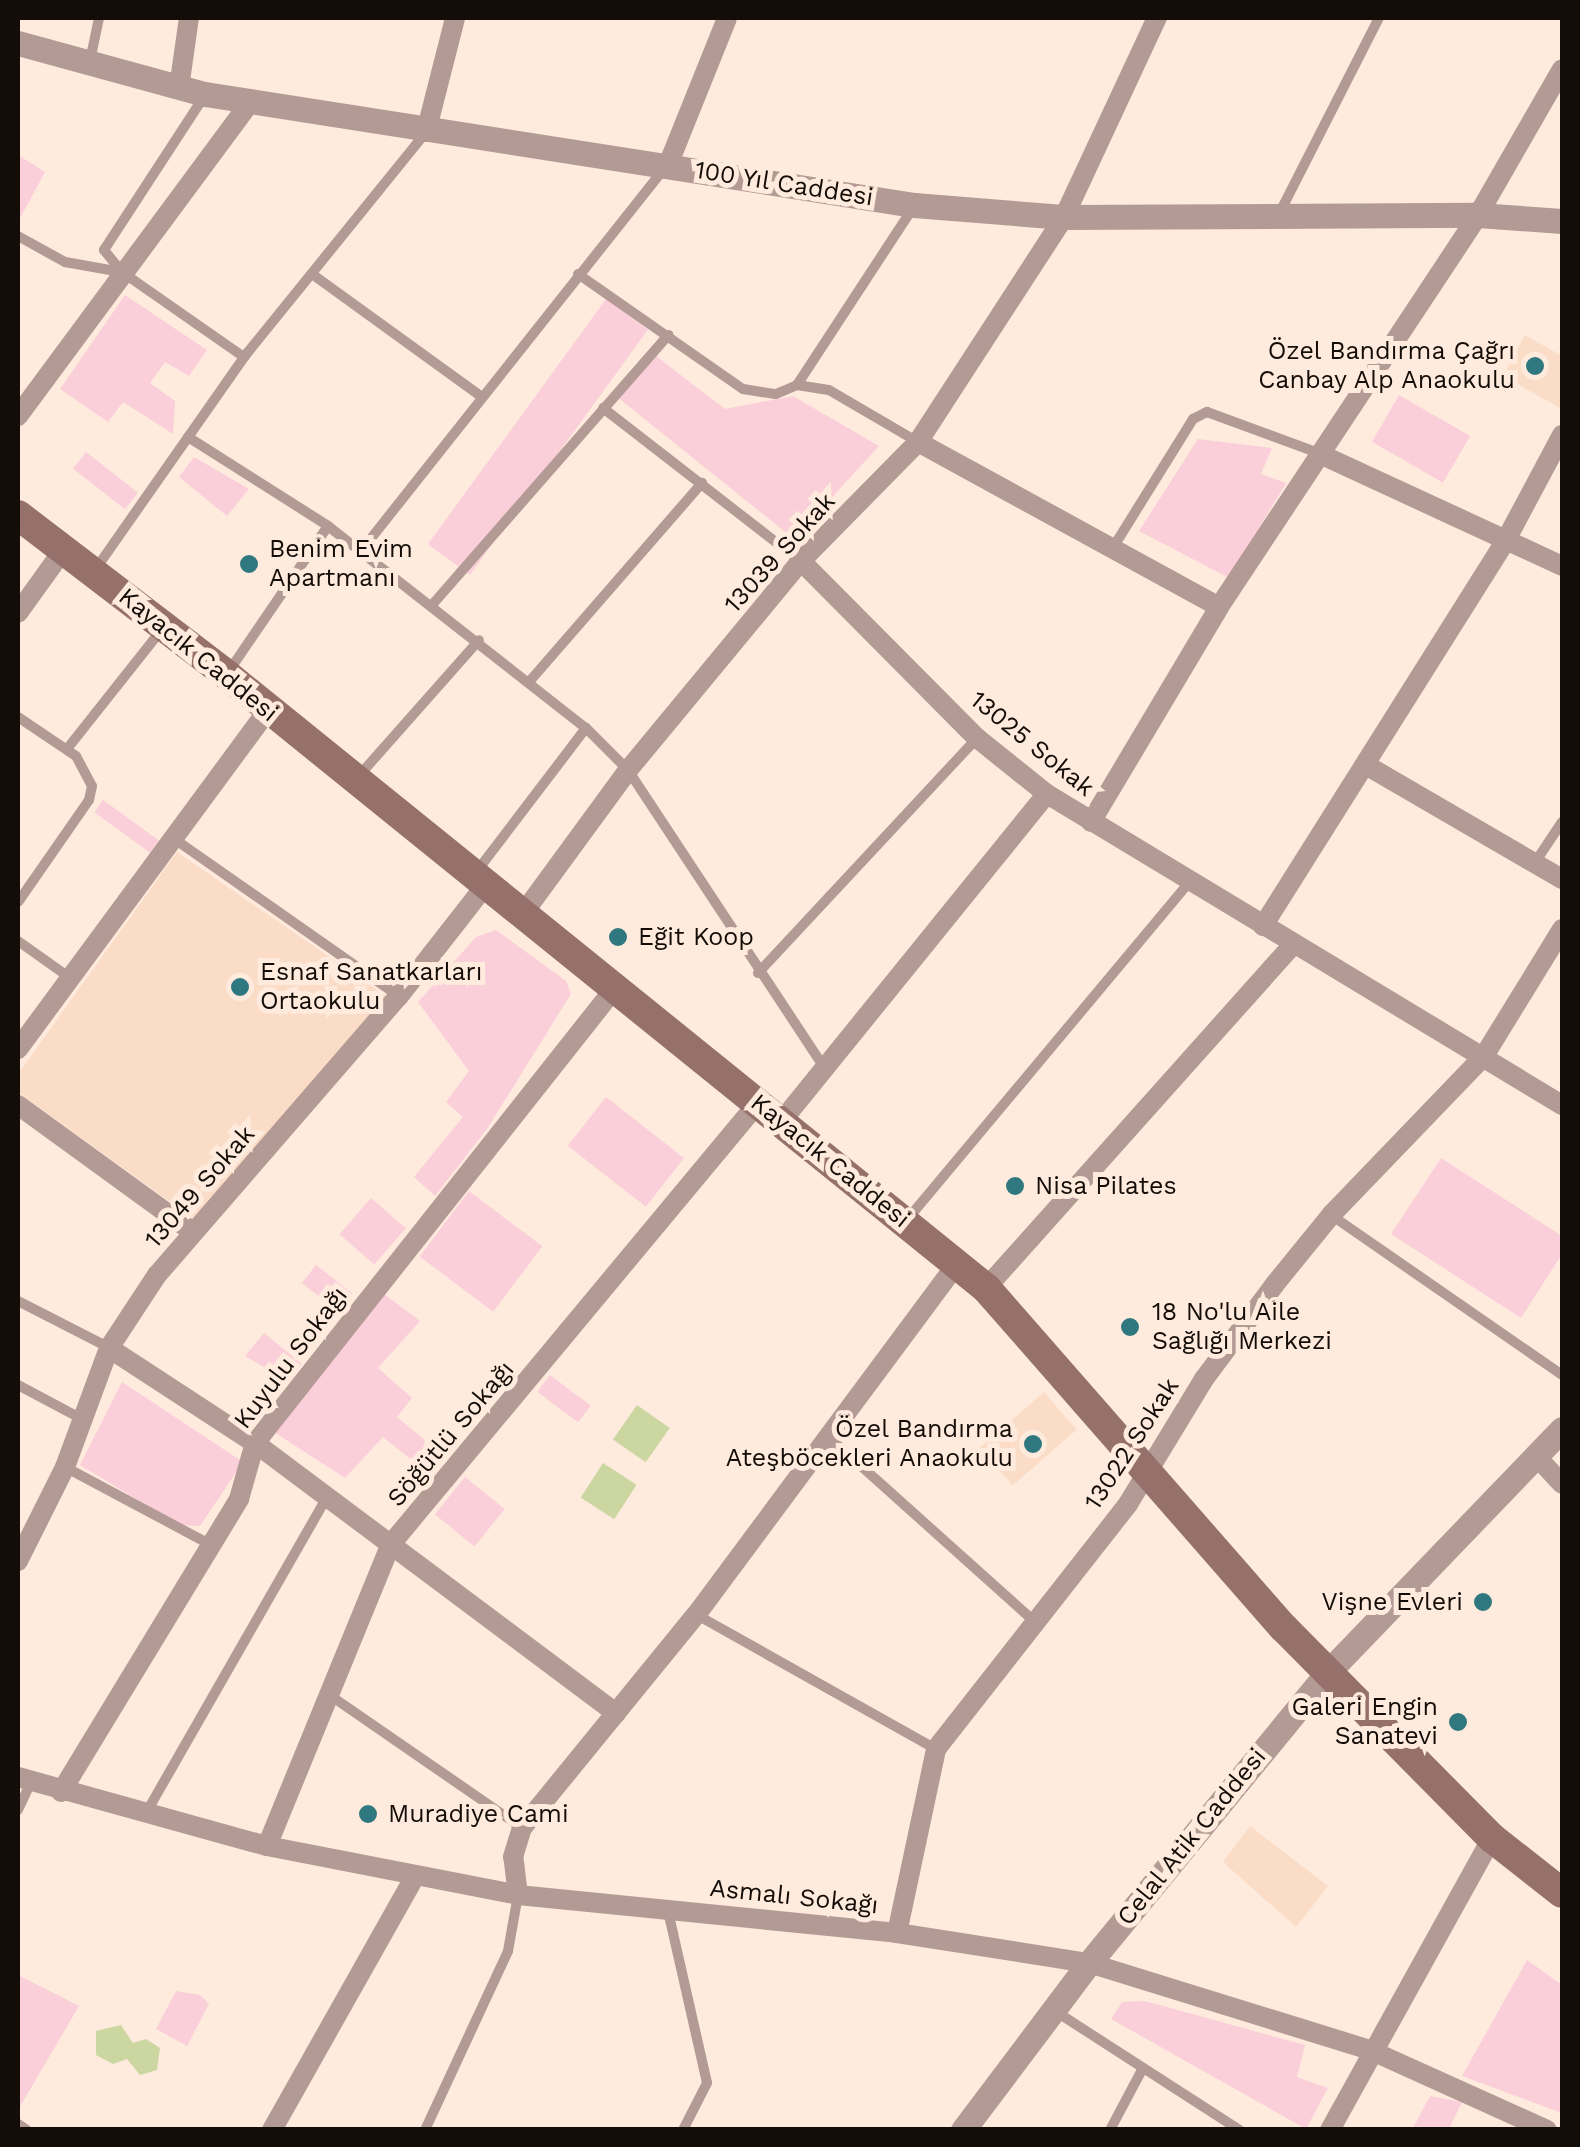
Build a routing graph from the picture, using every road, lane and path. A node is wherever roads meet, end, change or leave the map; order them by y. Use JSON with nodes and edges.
{"nodes":[{"id":1,"x":99,"y":18,"type":"edge"},
{"id":2,"x":189,"y":18,"type":"edge"},
{"id":3,"x":455,"y":18,"type":"edge"},
{"id":4,"x":727,"y":18,"type":"edge"},
{"id":5,"x":1157,"y":18,"type":"edge"},
{"id":6,"x":1379,"y":18,"type":"edge"},
{"id":7,"x":18,"y":43,"type":"edge"},
{"id":8,"x":90,"y":66,"type":"junction"},
{"id":9,"x":1562,"y":68,"type":"edge"},
{"id":10,"x":179,"y":88,"type":"junction"},
{"id":11,"x":205,"y":94,"type":"junction"},
{"id":12,"x":250,"y":102,"type":"junction"},
{"id":13,"x":426,"y":132,"type":"junction"},
{"id":14,"x":668,"y":165,"type":"junction"},
{"id":15,"x":914,"y":205,"type":"junction"},
{"id":16,"x":1478,"y":215,"type":"junction"},
{"id":17,"x":1064,"y":217,"type":"junction"},
{"id":18,"x":1278,"y":217,"type":"junction"},
{"id":19,"x":1562,"y":221,"type":"edge"},
{"id":20,"x":18,"y":236,"type":"edge"},
{"id":21,"x":122,"y":272,"type":"junction"},
{"id":22,"x":312,"y":274,"type":"junction"},
{"id":23,"x":578,"y":274,"type":"junction"},
{"id":24,"x":668,"y":336,"type":"junction"},
{"id":25,"x":244,"y":358,"type":"junction"},
{"id":26,"x":797,"y":385,"type":"junction"},
{"id":27,"x":482,"y":397,"type":"junction"},
{"id":28,"x":603,"y":408,"type":"junction"},
{"id":29,"x":18,"y":416,"type":"edge"},
{"id":30,"x":1562,"y":435,"type":"edge"},
{"id":31,"x":188,"y":436,"type":"junction"},
{"id":32,"x":918,"y":442,"type":"junction"},
{"id":33,"x":1322,"y":455,"type":"junction"},
{"id":34,"x":702,"y":483,"type":"junction"},
{"id":35,"x":18,"y":516,"type":"edge"},
{"id":36,"x":328,"y":526,"type":"junction"},
{"id":37,"x":1507,"y":538,"type":"junction"},
{"id":38,"x":1114,"y":546,"type":"junction"},
{"id":39,"x":64,"y":548,"type":"junction"},
{"id":40,"x":361,"y":551,"type":"junction"},
{"id":41,"x":801,"y":561,"type":"junction"},
{"id":42,"x":1562,"y":566,"type":"edge"},
{"id":43,"x":94,"y":571,"type":"junction"},
{"id":44,"x":432,"y":605,"type":"junction"},
{"id":45,"x":1219,"y":607,"type":"junction"},
{"id":46,"x":18,"y":613,"type":"edge"},
{"id":47,"x":164,"y":627,"type":"junction"},
{"id":48,"x":479,"y":640,"type":"junction"},
{"id":49,"x":226,"y":674,"type":"junction"},
{"id":50,"x":529,"y":682,"type":"junction"},
{"id":51,"x":266,"y":710,"type":"junction"},
{"id":52,"x":18,"y":717,"type":"edge"},
{"id":53,"x":586,"y":728,"type":"junction"},
{"id":54,"x":977,"y":738,"type":"junction"},
{"id":55,"x":67,"y":750,"type":"junction"},
{"id":56,"x":1366,"y":765,"type":"junction"},
{"id":57,"x":628,"y":770,"type":"junction"},
{"id":58,"x":355,"y":781,"type":"junction"},
{"id":59,"x":1047,"y":794,"type":"junction"},
{"id":60,"x":1091,"y":822,"type":"junction"},
{"id":61,"x":1562,"y":822,"type":"edge"},
{"id":62,"x":173,"y":838,"type":"junction"},
{"id":63,"x":1536,"y":861,"type":"junction"},
{"id":64,"x":1562,"y":879,"type":"edge"},
{"id":65,"x":479,"y":881,"type":"junction"},
{"id":66,"x":1189,"y":882,"type":"junction"},
{"id":67,"x":18,"y":902,"type":"edge"},
{"id":68,"x":522,"y":916,"type":"junction"},
{"id":69,"x":1263,"y":926,"type":"junction"},
{"id":70,"x":1562,"y":928,"type":"edge"},
{"id":71,"x":18,"y":941,"type":"edge"},
{"id":72,"x":1294,"y":944,"type":"junction"},
{"id":73,"x":758,"y":973,"type":"junction"},
{"id":74,"x":74,"y":980,"type":"junction"},
{"id":75,"x":614,"y":988,"type":"junction"},
{"id":76,"x":399,"y":996,"type":"junction"},
{"id":77,"x":18,"y":1049,"type":"edge"},
{"id":78,"x":1484,"y":1056,"type":"junction"},
{"id":79,"x":825,"y":1070,"type":"junction"},
{"id":80,"x":18,"y":1105,"type":"edge"},
{"id":81,"x":1562,"y":1105,"type":"edge"},
{"id":82,"x":769,"y":1113,"type":"junction"},
{"id":83,"x":1331,"y":1215,"type":"junction"},
{"id":84,"x":906,"y":1222,"type":"junction"},
{"id":85,"x":192,"y":1232,"type":"junction"},
{"id":86,"x":957,"y":1264,"type":"junction"},
{"id":87,"x":986,"y":1288,"type":"junction"},
{"id":88,"x":18,"y":1301,"type":"edge"},
{"id":89,"x":109,"y":1348,"type":"junction"},
{"id":90,"x":1562,"y":1375,"type":"edge"},
{"id":91,"x":18,"y":1385,"type":"edge"},
{"id":92,"x":80,"y":1418,"type":"junction"},
{"id":93,"x":1562,"y":1429,"type":"edge"},
{"id":94,"x":831,"y":1438,"type":"junction"},
{"id":95,"x":255,"y":1443,"type":"junction"},
{"id":96,"x":1536,"y":1456,"type":"junction"},
{"id":97,"x":65,"y":1468,"type":"junction"},
{"id":98,"x":1148,"y":1470,"type":"junction"},
{"id":99,"x":1562,"y":1484,"type":"edge"},
{"id":100,"x":327,"y":1497,"type":"junction"},
{"id":101,"x":209,"y":1544,"type":"junction"},
{"id":102,"x":391,"y":1544,"type":"junction"},
{"id":103,"x":18,"y":1561,"type":"edge"},
{"id":104,"x":696,"y":1614,"type":"junction"},
{"id":105,"x":1034,"y":1621,"type":"junction"},
{"id":106,"x":1328,"y":1672,"type":"junction"},
{"id":107,"x":331,"y":1696,"type":"junction"},
{"id":108,"x":616,"y":1713,"type":"junction"},
{"id":109,"x":936,"y":1749,"type":"junction"},
{"id":110,"x":24,"y":1780,"type":"edge"},
{"id":111,"x":61,"y":1792,"type":"junction"},
{"id":112,"x":18,"y":1810,"type":"edge"},
{"id":113,"x":144,"y":1816,"type":"junction"},
{"id":114,"x":522,"y":1828,"type":"junction"},
{"id":115,"x":1492,"y":1838,"type":"junction"},
{"id":116,"x":267,"y":1846,"type":"junction"},
{"id":117,"x":415,"y":1876,"type":"junction"},
{"id":118,"x":1562,"y":1893,"type":"edge"},
{"id":119,"x":518,"y":1895,"type":"junction"},
{"id":120,"x":668,"y":1910,"type":"junction"},
{"id":121,"x":897,"y":1933,"type":"junction"},
{"id":122,"x":1089,"y":1963,"type":"junction"},
{"id":123,"x":1053,"y":2010,"type":"junction"},
{"id":124,"x":1370,"y":2050,"type":"junction"},
{"id":125,"x":1143,"y":2068,"type":"junction"},
{"id":126,"x":18,"y":2124,"type":"edge"},
{"id":127,"x":275,"y":2129,"type":"edge"},
{"id":128,"x":27,"y":2130,"type":"edge"},
{"id":129,"x":424,"y":2130,"type":"edge"},
{"id":130,"x":682,"y":2130,"type":"edge"},
{"id":131,"x":963,"y":2130,"type":"edge"},
{"id":132,"x":1110,"y":2130,"type":"edge"},
{"id":133,"x":1240,"y":2130,"type":"edge"},
{"id":134,"x":1330,"y":2130,"type":"edge"},
{"id":135,"x":1548,"y":2130,"type":"edge"}],
"edges":[{"from":1,"to":8,"type":"lane"},
{"from":2,"to":10,"type":"street"},
{"from":3,"to":13,"type":"street"},
{"from":4,"to":14,"type":"street"},
{"from":5,"to":17,"type":"street","name":"13039 Sokak"},
{"from":6,"to":18,"type":"lane"},
{"from":7,"to":8,"type":"street","name":"100 Yıl Caddesi"},
{"from":8,"to":10,"type":"street","name":"100 Yıl Caddesi"},
{"from":9,"to":16,"type":"street"},
{"from":10,"to":11,"type":"street","name":"100 Yıl Caddesi"},
{"from":11,"to":12,"type":"street","name":"100 Yıl Caddesi"},
{"from":11,"to":21,"type":"lane"},
{"from":12,"to":13,"type":"street","name":"100 Yıl Caddesi"},
{"from":12,"to":21,"type":"street"},
{"from":13,"to":14,"type":"street","name":"100 Yıl Caddesi"},
{"from":13,"to":22,"type":"lane"},
{"from":14,"to":15,"type":"street","name":"100 Yıl Caddesi"},
{"from":14,"to":23,"type":"lane"},
{"from":15,"to":17,"type":"street","name":"100 Yıl Caddesi"},
{"from":15,"to":26,"type":"lane"},
{"from":16,"to":18,"type":"street","name":"100 Yıl Caddesi"},
{"from":16,"to":19,"type":"street","name":"100 Yıl Caddesi"},
{"from":16,"to":33,"type":"street"},
{"from":17,"to":18,"type":"street","name":"100 Yıl Caddesi"},
{"from":17,"to":32,"type":"street","name":"13039 Sokak"},
{"from":20,"to":21,"type":"lane"},
{"from":21,"to":25,"type":"lane"},
{"from":21,"to":29,"type":"street"},
{"from":22,"to":25,"type":"lane"},
{"from":22,"to":27,"type":"lane"},
{"from":23,"to":24,"type":"lane"},
{"from":23,"to":27,"type":"lane"},
{"from":24,"to":26,"type":"lane"},
{"from":24,"to":28,"type":"lane"},
{"from":25,"to":31,"type":"lane"},
{"from":26,"to":32,"type":"lane"},
{"from":27,"to":40,"type":"lane"},
{"from":28,"to":34,"type":"lane","name":"13025 Sokak"},
{"from":28,"to":44,"type":"lane"},
{"from":30,"to":37,"type":"street"},
{"from":31,"to":36,"type":"lane"},
{"from":31,"to":43,"type":"lane"},
{"from":32,"to":38,"type":"street"},
{"from":32,"to":41,"type":"street","name":"13039 Sokak"},
{"from":33,"to":37,"type":"street"},
{"from":33,"to":38,"type":"lane"},
{"from":33,"to":45,"type":"street"},
{"from":34,"to":41,"type":"lane","name":"13025 Sokak"},
{"from":34,"to":50,"type":"lane"},
{"from":35,"to":39,"type":"main road","name":"Kayacık Caddesi"},
{"from":36,"to":40,"type":"lane"},
{"from":36,"to":49,"type":"lane"},
{"from":37,"to":42,"type":"street"},
{"from":37,"to":56,"type":"street"},
{"from":38,"to":45,"type":"street"},
{"from":39,"to":43,"type":"main road","name":"Kayacık Caddesi"},
{"from":39,"to":46,"type":"street"},
{"from":40,"to":44,"type":"lane"},
{"from":41,"to":54,"type":"street","name":"13025 Sokak"},
{"from":41,"to":57,"type":"street","name":"13039 Sokak"},
{"from":43,"to":47,"type":"main road","name":"Kayacık Caddesi"},
{"from":44,"to":48,"type":"lane"},
{"from":45,"to":60,"type":"street"},
{"from":47,"to":49,"type":"main road","name":"Kayacık Caddesi"},
{"from":47,"to":55,"type":"lane"},
{"from":48,"to":50,"type":"lane"},
{"from":48,"to":58,"type":"lane"},
{"from":49,"to":51,"type":"main road","name":"Kayacık Caddesi"},
{"from":50,"to":53,"type":"lane"},
{"from":51,"to":58,"type":"main road","name":"Kayacık Caddesi"},
{"from":51,"to":62,"type":"street"},
{"from":52,"to":55,"type":"lane"},
{"from":53,"to":57,"type":"lane"},
{"from":53,"to":65,"type":"lane"},
{"from":54,"to":59,"type":"street","name":"13025 Sokak"},
{"from":54,"to":73,"type":"lane"},
{"from":55,"to":67,"type":"lane"},
{"from":56,"to":63,"type":"street"},
{"from":56,"to":69,"type":"street"},
{"from":57,"to":68,"type":"street","name":"13039 Sokak"},
{"from":57,"to":73,"type":"lane"},
{"from":58,"to":65,"type":"main road","name":"Kayacık Caddesi"},
{"from":59,"to":60,"type":"street","name":"13025 Sokak"},
{"from":59,"to":79,"type":"street","name":"Söğütlü Sokağı"},
{"from":60,"to":66,"type":"street","name":"13025 Sokak"},
{"from":61,"to":63,"type":"lane"},
{"from":62,"to":74,"type":"street"},
{"from":62,"to":76,"type":"lane"},
{"from":63,"to":64,"type":"street"},
{"from":65,"to":68,"type":"main road","name":"Kayacık Caddesi"},
{"from":65,"to":76,"type":"street","name":"13049 Sokak"},
{"from":66,"to":69,"type":"street","name":"13025 Sokak"},
{"from":66,"to":84,"type":"lane"},
{"from":68,"to":75,"type":"main road","name":"Kayacık Caddesi"},
{"from":69,"to":72,"type":"street","name":"13025 Sokak"},
{"from":70,"to":78,"type":"street","name":"13022 Sokak"},
{"from":71,"to":74,"type":"lane"},
{"from":72,"to":78,"type":"street","name":"13025 Sokak"},
{"from":72,"to":87,"type":"street"},
{"from":73,"to":79,"type":"lane"},
{"from":74,"to":77,"type":"street"},
{"from":75,"to":82,"type":"main road","name":"Kayacık Caddesi"},
{"from":75,"to":95,"type":"street","name":"Kuyulu Sokağı"},
{"from":76,"to":85,"type":"street","name":"13049 Sokak"},
{"from":78,"to":81,"type":"street","name":"13025 Sokak"},
{"from":78,"to":83,"type":"street","name":"13022 Sokak"},
{"from":79,"to":82,"type":"street","name":"Söğütlü Sokağı"},
{"from":80,"to":85,"type":"street"},
{"from":82,"to":84,"type":"main road","name":"Kayacık Caddesi"},
{"from":82,"to":102,"type":"street","name":"Söğütlü Sokağı"},
{"from":83,"to":90,"type":"lane"},
{"from":83,"to":98,"type":"street","name":"13022 Sokak"},
{"from":84,"to":86,"type":"main road","name":"Kayacık Caddesi"},
{"from":85,"to":89,"type":"street","name":"13049 Sokak"},
{"from":86,"to":87,"type":"main road","name":"Kayacık Caddesi"},
{"from":86,"to":94,"type":"street"},
{"from":87,"to":98,"type":"main road","name":"Kayacık Caddesi"},
{"from":88,"to":89,"type":"lane"},
{"from":89,"to":92,"type":"street","name":"13049 Sokak"},
{"from":89,"to":95,"type":"street"},
{"from":91,"to":92,"type":"lane"},
{"from":92,"to":97,"type":"street","name":"13049 Sokak"},
{"from":93,"to":96,"type":"street","name":"Celal Atik Caddesi"},
{"from":94,"to":104,"type":"street"},
{"from":94,"to":105,"type":"lane"},
{"from":95,"to":100,"type":"street"},
{"from":95,"to":101,"type":"street","name":"Kuyulu Sokağı"},
{"from":96,"to":99,"type":"street"},
{"from":96,"to":106,"type":"street","name":"Celal Atik Caddesi"},
{"from":97,"to":101,"type":"lane"},
{"from":97,"to":103,"type":"street","name":"13049 Sokak"},
{"from":98,"to":105,"type":"street","name":"13022 Sokak"},
{"from":98,"to":106,"type":"main road","name":"Kayacık Caddesi"},
{"from":100,"to":102,"type":"street"},
{"from":100,"to":113,"type":"lane"},
{"from":101,"to":111,"type":"street","name":"Kuyulu Sokağı"},
{"from":102,"to":107,"type":"street","name":"Söğütlü Sokağı"},
{"from":102,"to":108,"type":"street"},
{"from":104,"to":108,"type":"street"},
{"from":104,"to":109,"type":"lane"},
{"from":105,"to":109,"type":"street","name":"13022 Sokak"},
{"from":106,"to":115,"type":"main road","name":"Kayacık Caddesi"},
{"from":106,"to":122,"type":"street","name":"Celal Atik Caddesi"},
{"from":107,"to":114,"type":"lane"},
{"from":107,"to":116,"type":"street","name":"Söğütlü Sokağı"},
{"from":108,"to":114,"type":"street"},
{"from":109,"to":121,"type":"street","name":"13022 Sokak"},
{"from":110,"to":111,"type":"street","name":"Asmalı Sokağı"},
{"from":110,"to":112,"type":"lane"},
{"from":111,"to":113,"type":"street","name":"Asmalı Sokağı"},
{"from":113,"to":116,"type":"street","name":"Asmalı Sokağı"},
{"from":114,"to":119,"type":"street"},
{"from":115,"to":118,"type":"main road","name":"Kayacık Caddesi"},
{"from":115,"to":124,"type":"street"},
{"from":116,"to":117,"type":"street","name":"Asmalı Sokağı"},
{"from":117,"to":119,"type":"street","name":"Asmalı Sokağı"},
{"from":117,"to":127,"type":"street"},
{"from":119,"to":120,"type":"street","name":"Asmalı Sokağı"},
{"from":119,"to":129,"type":"lane"},
{"from":120,"to":121,"type":"street","name":"Asmalı Sokağı"},
{"from":120,"to":130,"type":"lane"},
{"from":121,"to":122,"type":"street","name":"Asmalı Sokağı"},
{"from":122,"to":123,"type":"street","name":"Celal Atik Caddesi"},
{"from":122,"to":124,"type":"street","name":"Asmalı Sokağı"},
{"from":123,"to":125,"type":"lane"},
{"from":123,"to":131,"type":"street","name":"Celal Atik Caddesi"},
{"from":124,"to":134,"type":"street"},
{"from":124,"to":135,"type":"street","name":"Asmalı Sokağı"},
{"from":125,"to":132,"type":"lane"},
{"from":125,"to":133,"type":"lane"},
{"from":126,"to":128,"type":"lane"}]}
